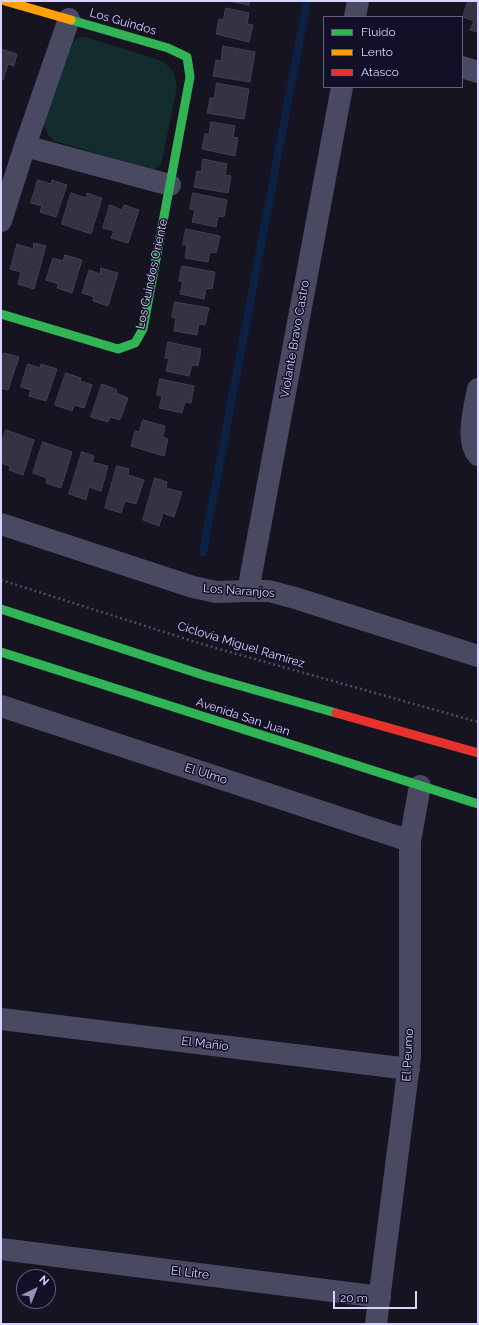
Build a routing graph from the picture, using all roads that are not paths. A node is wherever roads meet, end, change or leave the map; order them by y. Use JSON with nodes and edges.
{"nodes":[{"id":1,"x":5,"y":1,"type":"edge"},
{"id":2,"x":358,"y":1,"type":"edge"},
{"id":3,"x":355,"y":16,"type":"edge"},
{"id":4,"x":69,"y":19,"type":"junction"},
{"id":5,"x":187,"y":57,"type":"joint"},
{"id":6,"x":463,"y":67,"type":"edge"},
{"id":7,"x":478,"y":72,"type":"edge"},
{"id":8,"x":342,"y":88,"type":"edge"},
{"id":9,"x":25,"y":146,"type":"junction"},
{"id":10,"x":170,"y":185,"type":"junction"},
{"id":11,"x":1,"y":221,"type":"edge"},
{"id":12,"x":1,"y":314,"type":"edge"},
{"id":13,"x":478,"y":389,"type":"edge"},
{"id":14,"x":478,"y":455,"type":"edge"},
{"id":15,"x":1,"y":524,"type":"edge"},
{"id":16,"x":248,"y":590,"type":"junction"},
{"id":17,"x":1,"y":609,"type":"edge"},
{"id":18,"x":1,"y":652,"type":"edge"},
{"id":19,"x":478,"y":656,"type":"edge"},
{"id":20,"x":1,"y":706,"type":"edge"},
{"id":21,"x":478,"y":753,"type":"edge"},
{"id":22,"x":420,"y":786,"type":"junction"},
{"id":23,"x":478,"y":804,"type":"edge"},
{"id":24,"x":410,"y":841,"type":"junction"},
{"id":25,"x":1,"y":1019,"type":"edge"},
{"id":26,"x":409,"y":1068,"type":"junction"},
{"id":27,"x":1,"y":1249,"type":"edge"},
{"id":28,"x":380,"y":1297,"type":"junction"},
{"id":29,"x":376,"y":1324,"type":"edge"}],
"edges":[{"from":1,"to":4,"type":"main road","name":"Los Guindos"},
{"from":2,"to":3,"type":"street"},
{"from":4,"to":5,"type":"main road","name":"Los Guindos"},
{"from":4,"to":9,"type":"street"},
{"from":5,"to":10,"type":"main road","name":"Los Guindos Oriente"},
{"from":6,"to":7,"type":"street"},
{"from":8,"to":16,"type":"street","name":"Violante Bravo Castro"},
{"from":9,"to":10,"type":"street"},
{"from":9,"to":11,"type":"street"},
{"from":10,"to":12,"type":"main road","name":"Los Guindos Oriente"},
{"from":13,"to":14,"type":"street"},
{"from":15,"to":16,"type":"street","name":"Los Naranjos"},
{"from":16,"to":19,"type":"street","name":"Los Naranjos"},
{"from":17,"to":21,"type":"main road"},
{"from":18,"to":22,"type":"main road","name":"Avenida San Juan"},
{"from":20,"to":24,"type":"street","name":"El Ulmo"},
{"from":22,"to":23,"type":"main road","name":"Avenida San Juan"},
{"from":22,"to":24,"type":"street","name":"El Peumo"},
{"from":24,"to":26,"type":"street","name":"El Peumo"},
{"from":25,"to":26,"type":"street","name":"El Mañío"},
{"from":26,"to":28,"type":"street","name":"El Peumo"},
{"from":27,"to":28,"type":"street","name":"El Litre"},
{"from":28,"to":29,"type":"street","name":"El Peumo"}]}
